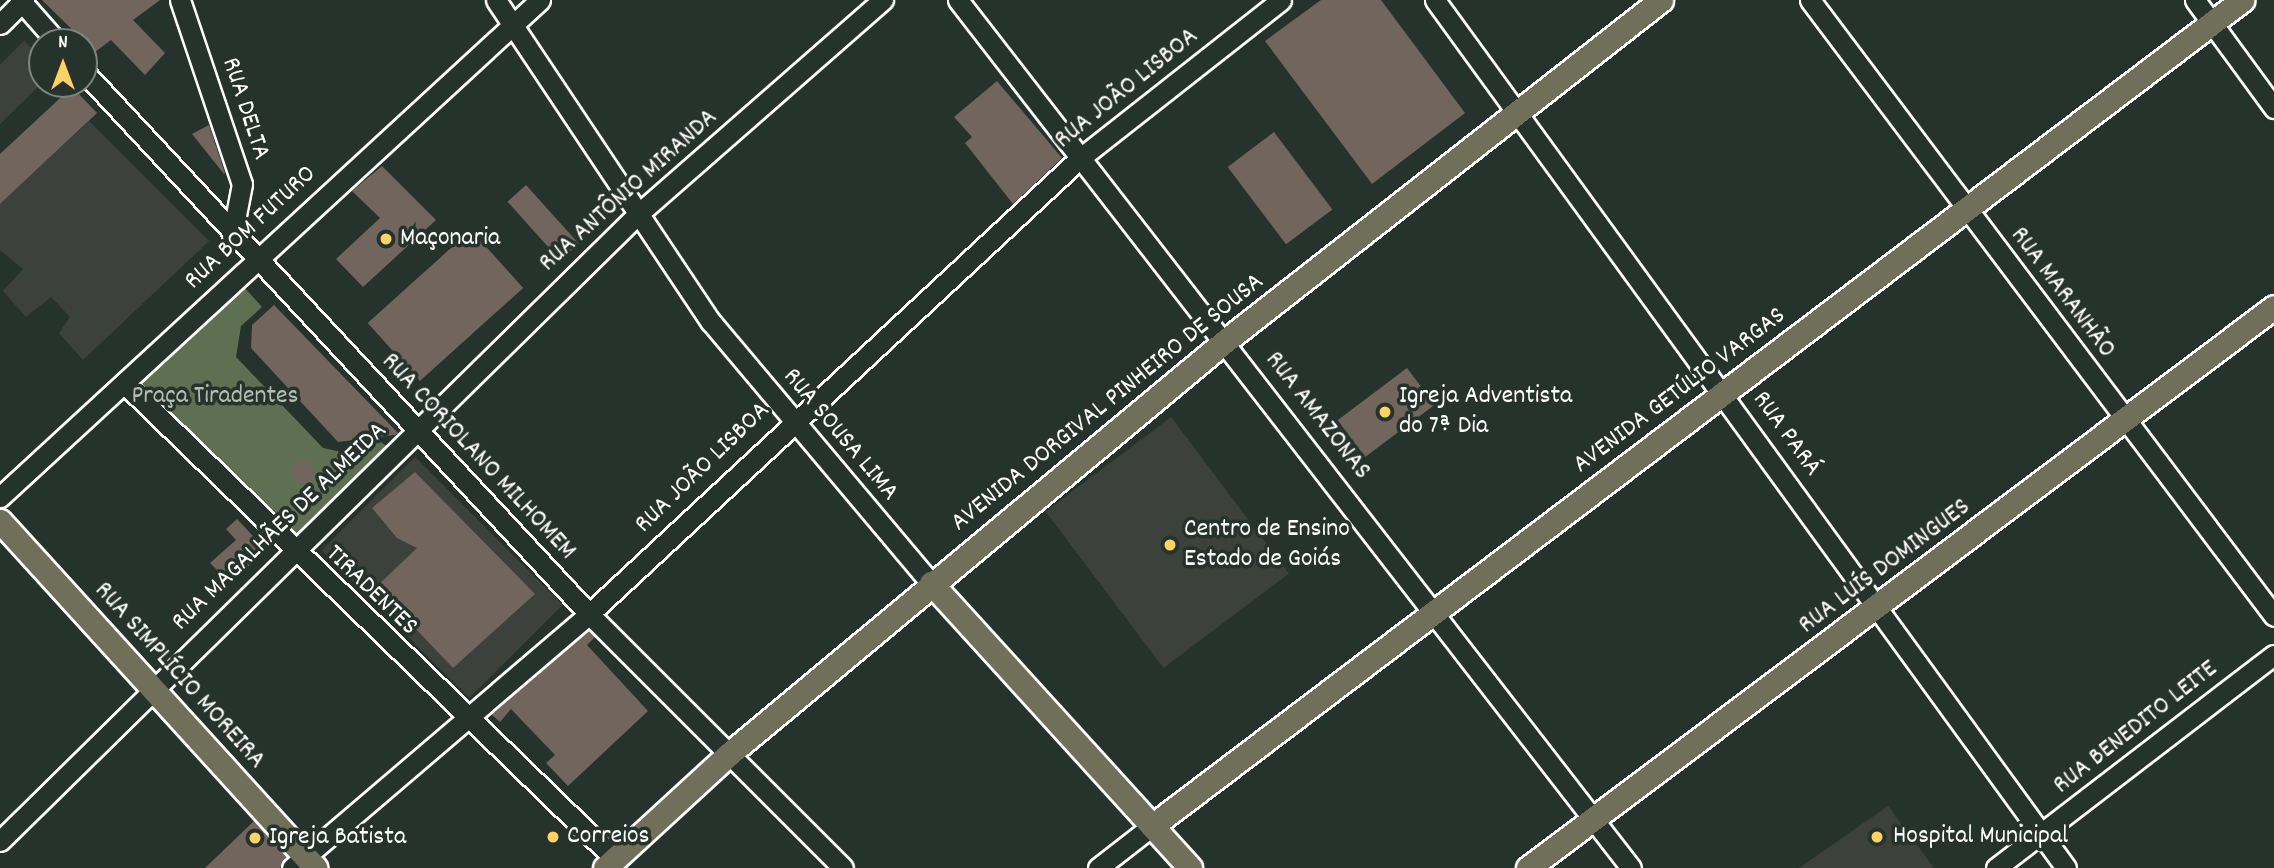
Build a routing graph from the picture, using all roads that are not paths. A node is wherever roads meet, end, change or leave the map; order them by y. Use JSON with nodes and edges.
{"nodes":[{"id":1,"x":180,"y":0,"type":"edge"},
{"id":2,"x":496,"y":0,"type":"edge"},
{"id":3,"x":540,"y":0,"type":"edge"},
{"id":4,"x":883,"y":0,"type":"edge"},
{"id":5,"x":958,"y":0,"type":"edge"},
{"id":6,"x":1281,"y":0,"type":"edge"},
{"id":7,"x":1435,"y":0,"type":"edge"},
{"id":8,"x":1661,"y":0,"type":"edge"},
{"id":9,"x":1810,"y":0,"type":"edge"},
{"id":10,"x":2195,"y":0,"type":"edge"},
{"id":11,"x":2242,"y":0,"type":"edge"},
{"id":12,"x":22,"y":1,"type":"edge"},
{"id":13,"x":2212,"y":23,"type":"junction"},
{"id":14,"x":0,"y":24,"type":"edge"},
{"id":15,"x":512,"y":24,"type":"junction"},
{"id":16,"x":45,"y":28,"type":"edge"},
{"id":17,"x":98,"y":88,"type":"edge"},
{"id":18,"x":2274,"y":108,"type":"edge"},
{"id":19,"x":1519,"y":110,"type":"junction"},
{"id":20,"x":1079,"y":159,"type":"junction"},
{"id":21,"x":1968,"y":211,"type":"junction"},
{"id":22,"x":637,"y":215,"type":"junction"},
{"id":23,"x":232,"y":236,"type":"junction"},
{"id":24,"x":256,"y":259,"type":"junction"},
{"id":25,"x":2274,"y":307,"type":"edge"},
{"id":26,"x":1224,"y":342,"type":"junction"},
{"id":27,"x":124,"y":383,"type":"junction"},
{"id":28,"x":1724,"y":393,"type":"junction"},
{"id":29,"x":2124,"y":418,"type":"junction"},
{"id":30,"x":790,"y":422,"type":"junction"},
{"id":31,"x":418,"y":430,"type":"junction"},
{"id":32,"x":0,"y":497,"type":"edge"},
{"id":33,"x":0,"y":521,"type":"edge"},
{"id":34,"x":294,"y":553,"type":"junction"},
{"id":35,"x":932,"y":583,"type":"junction"},
{"id":36,"x":1435,"y":608,"type":"junction"},
{"id":37,"x":1880,"y":608,"type":"junction"},
{"id":38,"x":589,"y":614,"type":"junction"},
{"id":39,"x":2274,"y":616,"type":"edge"},
{"id":40,"x":2274,"y":655,"type":"edge"},
{"id":41,"x":152,"y":686,"type":"junction"},
{"id":42,"x":464,"y":716,"type":"junction"},
{"id":43,"x":729,"y":754,"type":"junction"},
{"id":44,"x":1593,"y":819,"type":"junction"},
{"id":45,"x":1152,"y":826,"type":"junction"},
{"id":46,"x":2040,"y":835,"type":"junction"},
{"id":47,"x":0,"y":841,"type":"edge"},
{"id":48,"x":610,"y":863,"type":"edge"},
{"id":49,"x":304,"y":864,"type":"edge"},
{"id":50,"x":843,"y":868,"type":"edge"},
{"id":51,"x":1098,"y":868,"type":"edge"},
{"id":52,"x":1190,"y":868,"type":"edge"},
{"id":53,"x":1528,"y":868,"type":"edge"},
{"id":54,"x":1631,"y":868,"type":"edge"},
{"id":55,"x":1996,"y":868,"type":"edge"},
{"id":56,"x":2066,"y":868,"type":"edge"}],
"edges":[{"from":1,"to":23,"type":"street","name":"RUA DELTA"},
{"from":2,"to":15,"type":"street","name":"RUA SOUSA LIMA"},
{"from":3,"to":15,"type":"street","name":"RUA BOM FUTURO"},
{"from":4,"to":22,"type":"street","name":"RUA ANTÔNIO MIRANDA"},
{"from":5,"to":20,"type":"street","name":"RUA AMAZONAS"},
{"from":6,"to":20,"type":"street","name":"RUA JOÃO LISBOA"},
{"from":7,"to":19,"type":"street","name":"RUA PARÁ"},
{"from":8,"to":19,"type":"main road","name":"AVENIDA DORGIVAL PINHEIRO DE SOUSA"},
{"from":9,"to":21,"type":"street","name":"RUA MARANHÃO"},
{"from":10,"to":13,"type":"street"},
{"from":11,"to":13,"type":"main road","name":"AVENIDA GETÚLIO VARGAS"},
{"from":12,"to":14,"type":"street"},
{"from":12,"to":16,"type":"street"},
{"from":13,"to":18,"type":"street"},
{"from":13,"to":21,"type":"main road","name":"AVENIDA GETÚLIO VARGAS"},
{"from":15,"to":22,"type":"street","name":"RUA SOUSA LIMA"},
{"from":15,"to":24,"type":"street","name":"RUA BOM FUTURO"},
{"from":17,"to":23,"type":"street","name":"RUA CORIOLANO MILHOMEM"},
{"from":19,"to":26,"type":"main road","name":"AVENIDA DORGIVAL PINHEIRO DE SOUSA"},
{"from":19,"to":28,"type":"street","name":"RUA PARÁ"},
{"from":20,"to":26,"type":"street","name":"RUA AMAZONAS"},
{"from":20,"to":30,"type":"street","name":"RUA JOÃO LISBOA"},
{"from":21,"to":28,"type":"main road","name":"AVENIDA GETÚLIO VARGAS"},
{"from":21,"to":29,"type":"street","name":"RUA MARANHÃO"},
{"from":22,"to":30,"type":"street","name":"RUA SOUSA LIMA"},
{"from":22,"to":31,"type":"street","name":"RUA ANTÔNIO MIRANDA"},
{"from":23,"to":24,"type":"street","name":"RUA CORIOLANO MILHOMEM"},
{"from":24,"to":27,"type":"street","name":"RUA BOM FUTURO"},
{"from":24,"to":31,"type":"street","name":"RUA CORIOLANO MILHOMEM"},
{"from":25,"to":29,"type":"main road","name":"RUA LUÍS DOMINGUES"},
{"from":26,"to":35,"type":"main road","name":"AVENIDA DORGIVAL PINHEIRO DE SOUSA"},
{"from":26,"to":36,"type":"street","name":"RUA AMAZONAS"},
{"from":27,"to":32,"type":"street","name":"RUA BOM FUTURO"},
{"from":27,"to":34,"type":"street","name":"TIRADENTES"},
{"from":28,"to":36,"type":"main road","name":"AVENIDA GETÚLIO VARGAS"},
{"from":28,"to":37,"type":"street","name":"RUA PARÁ"},
{"from":29,"to":37,"type":"main road","name":"RUA LUÍS DOMINGUES"},
{"from":29,"to":39,"type":"street","name":"RUA MARANHÃO"},
{"from":30,"to":35,"type":"street","name":"RUA SOUSA LIMA"},
{"from":30,"to":38,"type":"street","name":"RUA JOÃO LISBOA"},
{"from":31,"to":34,"type":"street","name":"RUA MAGALHÃES DE ALMEIDA"},
{"from":31,"to":38,"type":"street","name":"RUA CORIOLANO MILHOMEM"},
{"from":33,"to":41,"type":"main road","name":"RUA SIMPLÍCIO MOREIRA"},
{"from":34,"to":41,"type":"street","name":"RUA MAGALHÃES DE ALMEIDA"},
{"from":34,"to":42,"type":"street","name":"TIRADENTES"},
{"from":35,"to":43,"type":"main road","name":"AVENIDA DORGIVAL PINHEIRO DE SOUSA"},
{"from":35,"to":45,"type":"main road","name":"RUA SOUSA LIMA"},
{"from":36,"to":44,"type":"street","name":"RUA AMAZONAS"},
{"from":36,"to":45,"type":"main road","name":"AVENIDA GETÚLIO VARGAS"},
{"from":37,"to":44,"type":"main road","name":"RUA LUÍS DOMINGUES"},
{"from":37,"to":46,"type":"street","name":"RUA PARÁ"},
{"from":38,"to":42,"type":"street","name":"RUA JOÃO LISBOA"},
{"from":38,"to":43,"type":"street","name":"RUA CORIOLANO MILHOMEM"},
{"from":40,"to":46,"type":"street","name":"RUA BENEDITO LEITE"},
{"from":41,"to":47,"type":"street","name":"RUA MAGALHÃES DE ALMEIDA"},
{"from":41,"to":49,"type":"main road","name":"RUA SIMPLÍCIO MOREIRA"},
{"from":42,"to":48,"type":"street","name":"TIRADENTES"},
{"from":42,"to":49,"type":"street","name":"RUA JOÃO LISBOA"},
{"from":43,"to":48,"type":"main road","name":"AVENIDA DORGIVAL PINHEIRO DE SOUSA"},
{"from":43,"to":50,"type":"street","name":"RUA CORIOLANO MILHOMEM"},
{"from":44,"to":53,"type":"main road","name":"RUA LUÍS DOMINGUES"},
{"from":44,"to":54,"type":"street","name":"RUA AMAZONAS"},
{"from":45,"to":51,"type":"street"},
{"from":45,"to":52,"type":"main road","name":"RUA SOUSA LIMA"},
{"from":46,"to":55,"type":"street","name":"RUA BENEDITO LEITE"},
{"from":46,"to":56,"type":"street","name":"RUA PARÁ"}]}
